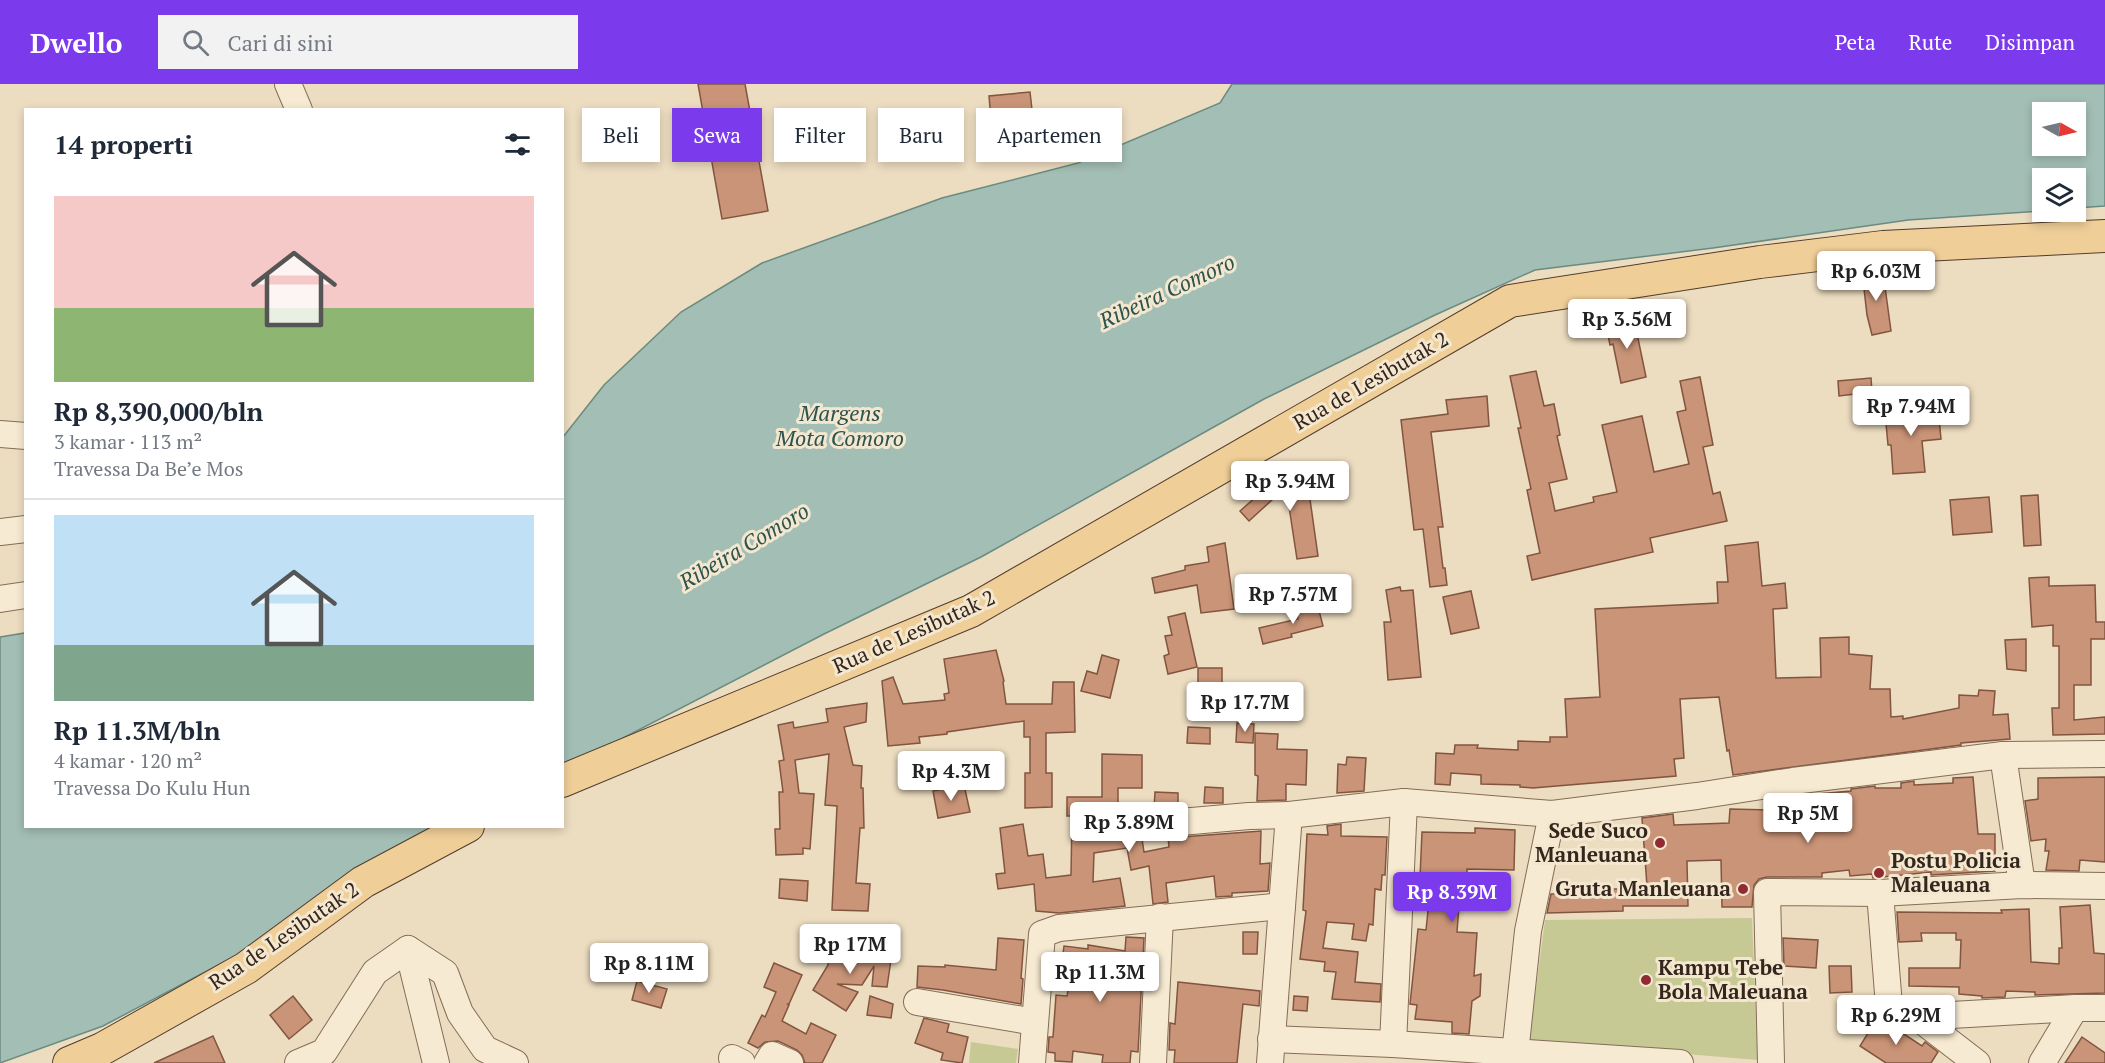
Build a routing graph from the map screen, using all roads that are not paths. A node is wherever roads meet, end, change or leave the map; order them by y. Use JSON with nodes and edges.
{"nodes":[{"id":1,"x":288,"y":84,"type":"edge"},
{"id":2,"x":298,"y":108,"type":"edge"},
{"id":3,"x":2105,"y":236,"type":"edge"},
{"id":4,"x":0,"y":434,"type":"edge"},
{"id":5,"x":24,"y":436,"type":"edge"},
{"id":6,"x":24,"y":529,"type":"edge"},
{"id":7,"x":0,"y":532,"type":"edge"},
{"id":8,"x":24,"y":596,"type":"edge"},
{"id":9,"x":0,"y":599,"type":"edge"},
{"id":10,"x":2105,"y":754,"type":"edge"},
{"id":11,"x":2003,"y":755,"type":"junction"},
{"id":12,"x":564,"y":780,"type":"edge"},
{"id":13,"x":1404,"y":802,"type":"junction"},
{"id":14,"x":1552,"y":814,"type":"junction"},
{"id":15,"x":1289,"y":815,"type":"junction"},
{"id":16,"x":1146,"y":825,"type":"dead end"},
{"id":17,"x":464,"y":828,"type":"edge"},
{"id":18,"x":2022,"y":885,"type":"junction"},
{"id":19,"x":2105,"y":886,"type":"edge"},
{"id":20,"x":1880,"y":893,"type":"junction"},
{"id":21,"x":1282,"y":906,"type":"junction"},
{"id":22,"x":1160,"y":917,"type":"junction"},
{"id":23,"x":408,"y":949,"type":"junction"},
{"id":24,"x":917,"y":1002,"type":"dead end"},
{"id":25,"x":2075,"y":1008,"type":"junction"},
{"id":26,"x":2105,"y":1008,"type":"edge"},
{"id":27,"x":1917,"y":1017,"type":"junction"},
{"id":28,"x":1035,"y":1022,"type":"junction"},
{"id":29,"x":1393,"y":1044,"type":"junction"},
{"id":30,"x":1270,"y":1051,"type":"edge"},
{"id":31,"x":1515,"y":1058,"type":"edge"},
{"id":32,"x":69,"y":1063,"type":"edge"},
{"id":33,"x":298,"y":1063,"type":"edge"},
{"id":34,"x":436,"y":1063,"type":"edge"},
{"id":35,"x":515,"y":1063,"type":"edge"},
{"id":36,"x":767,"y":1063,"type":"edge"},
{"id":37,"x":790,"y":1063,"type":"edge"},
{"id":38,"x":1032,"y":1063,"type":"edge"},
{"id":39,"x":1153,"y":1063,"type":"edge"},
{"id":40,"x":1680,"y":1063,"type":"edge"},
{"id":41,"x":1771,"y":1063,"type":"edge"},
{"id":42,"x":1977,"y":1063,"type":"edge"},
{"id":43,"x":2042,"y":1063,"type":"edge"}],
"edges":[{"from":1,"to":2,"type":"street"},
{"from":3,"to":12,"type":"main road","name":"Rua de Lesibutak 2"},
{"from":4,"to":5,"type":"street"},
{"from":6,"to":7,"type":"street"},
{"from":8,"to":9,"type":"street"},
{"from":10,"to":11,"type":"street"},
{"from":11,"to":14,"type":"street"},
{"from":11,"to":18,"type":"street"},
{"from":13,"to":14,"type":"street"},
{"from":13,"to":15,"type":"street"},
{"from":13,"to":29,"type":"street"},
{"from":14,"to":31,"type":"street"},
{"from":15,"to":16,"type":"street"},
{"from":15,"to":21,"type":"street"},
{"from":17,"to":32,"type":"main road","name":"Rua de Lesibutak 2"},
{"from":18,"to":19,"type":"street"},
{"from":18,"to":20,"type":"street"},
{"from":20,"to":27,"type":"street"},
{"from":20,"to":41,"type":"street"},
{"from":21,"to":22,"type":"street"},
{"from":21,"to":30,"type":"street"},
{"from":22,"to":28,"type":"street"},
{"from":22,"to":39,"type":"street"},
{"from":23,"to":33,"type":"street"},
{"from":23,"to":34,"type":"street"},
{"from":23,"to":35,"type":"street"},
{"from":24,"to":28,"type":"street"},
{"from":25,"to":26,"type":"street"},
{"from":25,"to":27,"type":"street"},
{"from":25,"to":43,"type":"street"},
{"from":27,"to":42,"type":"street"},
{"from":28,"to":38,"type":"street"},
{"from":29,"to":30,"type":"street"},
{"from":29,"to":31,"type":"street"},
{"from":31,"to":40,"type":"street"},
{"from":36,"to":37,"type":"street"}]}
